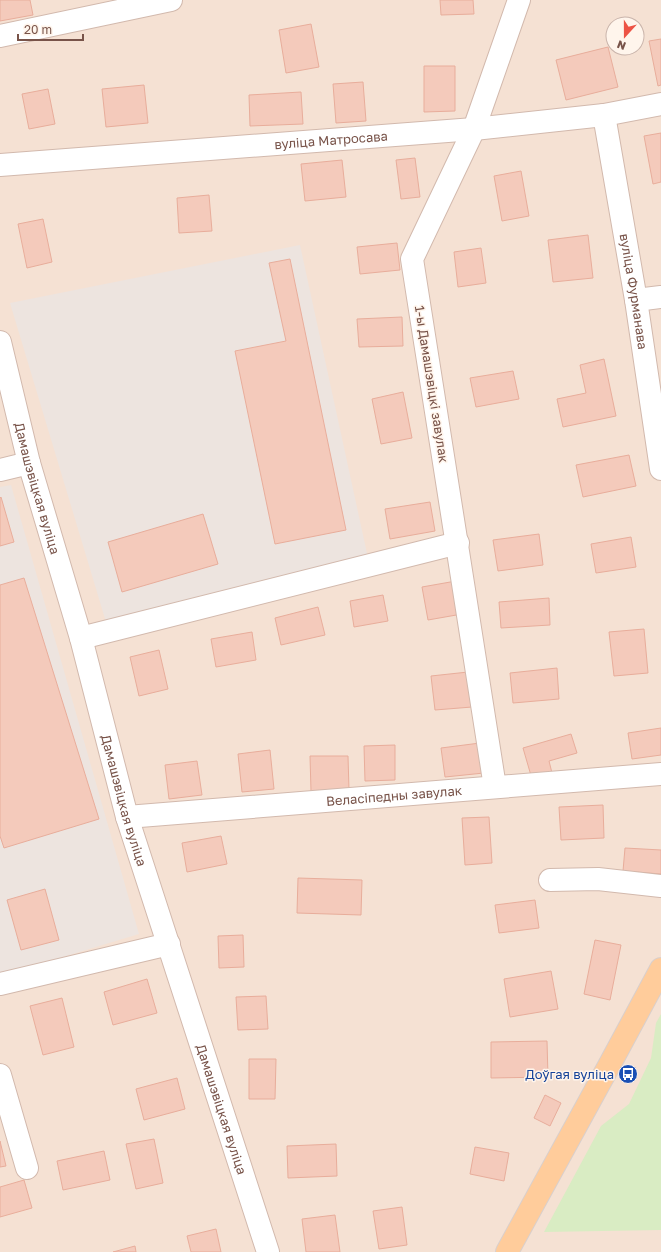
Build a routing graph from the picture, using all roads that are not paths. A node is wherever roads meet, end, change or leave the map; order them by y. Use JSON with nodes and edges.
{"nodes":[{"id":1,"x":171,"y":0,"type":"edge"},
{"id":2,"x":519,"y":0,"type":"edge"},
{"id":3,"x":0,"y":36,"type":"edge"},
{"id":4,"x":661,"y":104,"type":"edge"},
{"id":5,"x":604,"y":114,"type":"junction"},
{"id":6,"x":474,"y":130,"type":"junction"},
{"id":7,"x":0,"y":165,"type":"edge"},
{"id":8,"x":661,"y":296,"type":"edge"},
{"id":9,"x":636,"y":300,"type":"junction"},
{"id":10,"x":0,"y":342,"type":"edge"},
{"id":11,"x":30,"y":462,"type":"junction"},
{"id":12,"x":661,"y":469,"type":"edge"},
{"id":13,"x":0,"y":470,"type":"edge"},
{"id":14,"x":458,"y":543,"type":"junction"},
{"id":15,"x":81,"y":638,"type":"junction"},
{"id":16,"x":661,"y":774,"type":"edge"},
{"id":17,"x":495,"y":787,"type":"junction"},
{"id":18,"x":127,"y":817,"type":"junction"},
{"id":19,"x":550,"y":880,"type":"dead end"},
{"id":20,"x":661,"y":886,"type":"edge"},
{"id":21,"x":169,"y":944,"type":"junction"},
{"id":22,"x":661,"y":969,"type":"edge"},
{"id":23,"x":0,"y":984,"type":"edge"},
{"id":24,"x":0,"y":1075,"type":"edge"},
{"id":25,"x":27,"y":1168,"type":"dead end"},
{"id":26,"x":268,"y":1252,"type":"edge"},
{"id":27,"x":507,"y":1252,"type":"edge"}],
"edges":[{"from":1,"to":3,"type":"street"},
{"from":2,"to":6,"type":"street","name":"1-ы Дамашэвіцкі завулак"},
{"from":4,"to":5,"type":"street","name":"вуліца Матросава"},
{"from":5,"to":6,"type":"street","name":"вуліца Матросава"},
{"from":5,"to":9,"type":"street","name":"вуліца Фурманава"},
{"from":6,"to":7,"type":"street","name":"вуліца Матросава"},
{"from":6,"to":14,"type":"street","name":"1-ы Дамашэвіцкі завулак"},
{"from":8,"to":9,"type":"street"},
{"from":9,"to":12,"type":"street","name":"вуліца Фурманава"},
{"from":10,"to":11,"type":"street","name":"Дамашэвіцкая вуліца"},
{"from":11,"to":13,"type":"street"},
{"from":11,"to":15,"type":"street","name":"Дамашэвіцкая вуліца"},
{"from":14,"to":15,"type":"street"},
{"from":14,"to":17,"type":"street","name":"1-ы Дамашэвіцкі завулак"},
{"from":15,"to":18,"type":"street","name":"Дамашэвіцкая вуліца"},
{"from":16,"to":17,"type":"street","name":"Веласіпедны завулак"},
{"from":17,"to":18,"type":"street","name":"Веласіпедны завулак"},
{"from":18,"to":21,"type":"street","name":"Дамашэвіцкая вуліца"},
{"from":19,"to":20,"type":"street"},
{"from":21,"to":23,"type":"street"},
{"from":21,"to":26,"type":"street","name":"Дамашэвіцкая вуліца"},
{"from":22,"to":27,"type":"main road"},
{"from":24,"to":25,"type":"street"}]}
